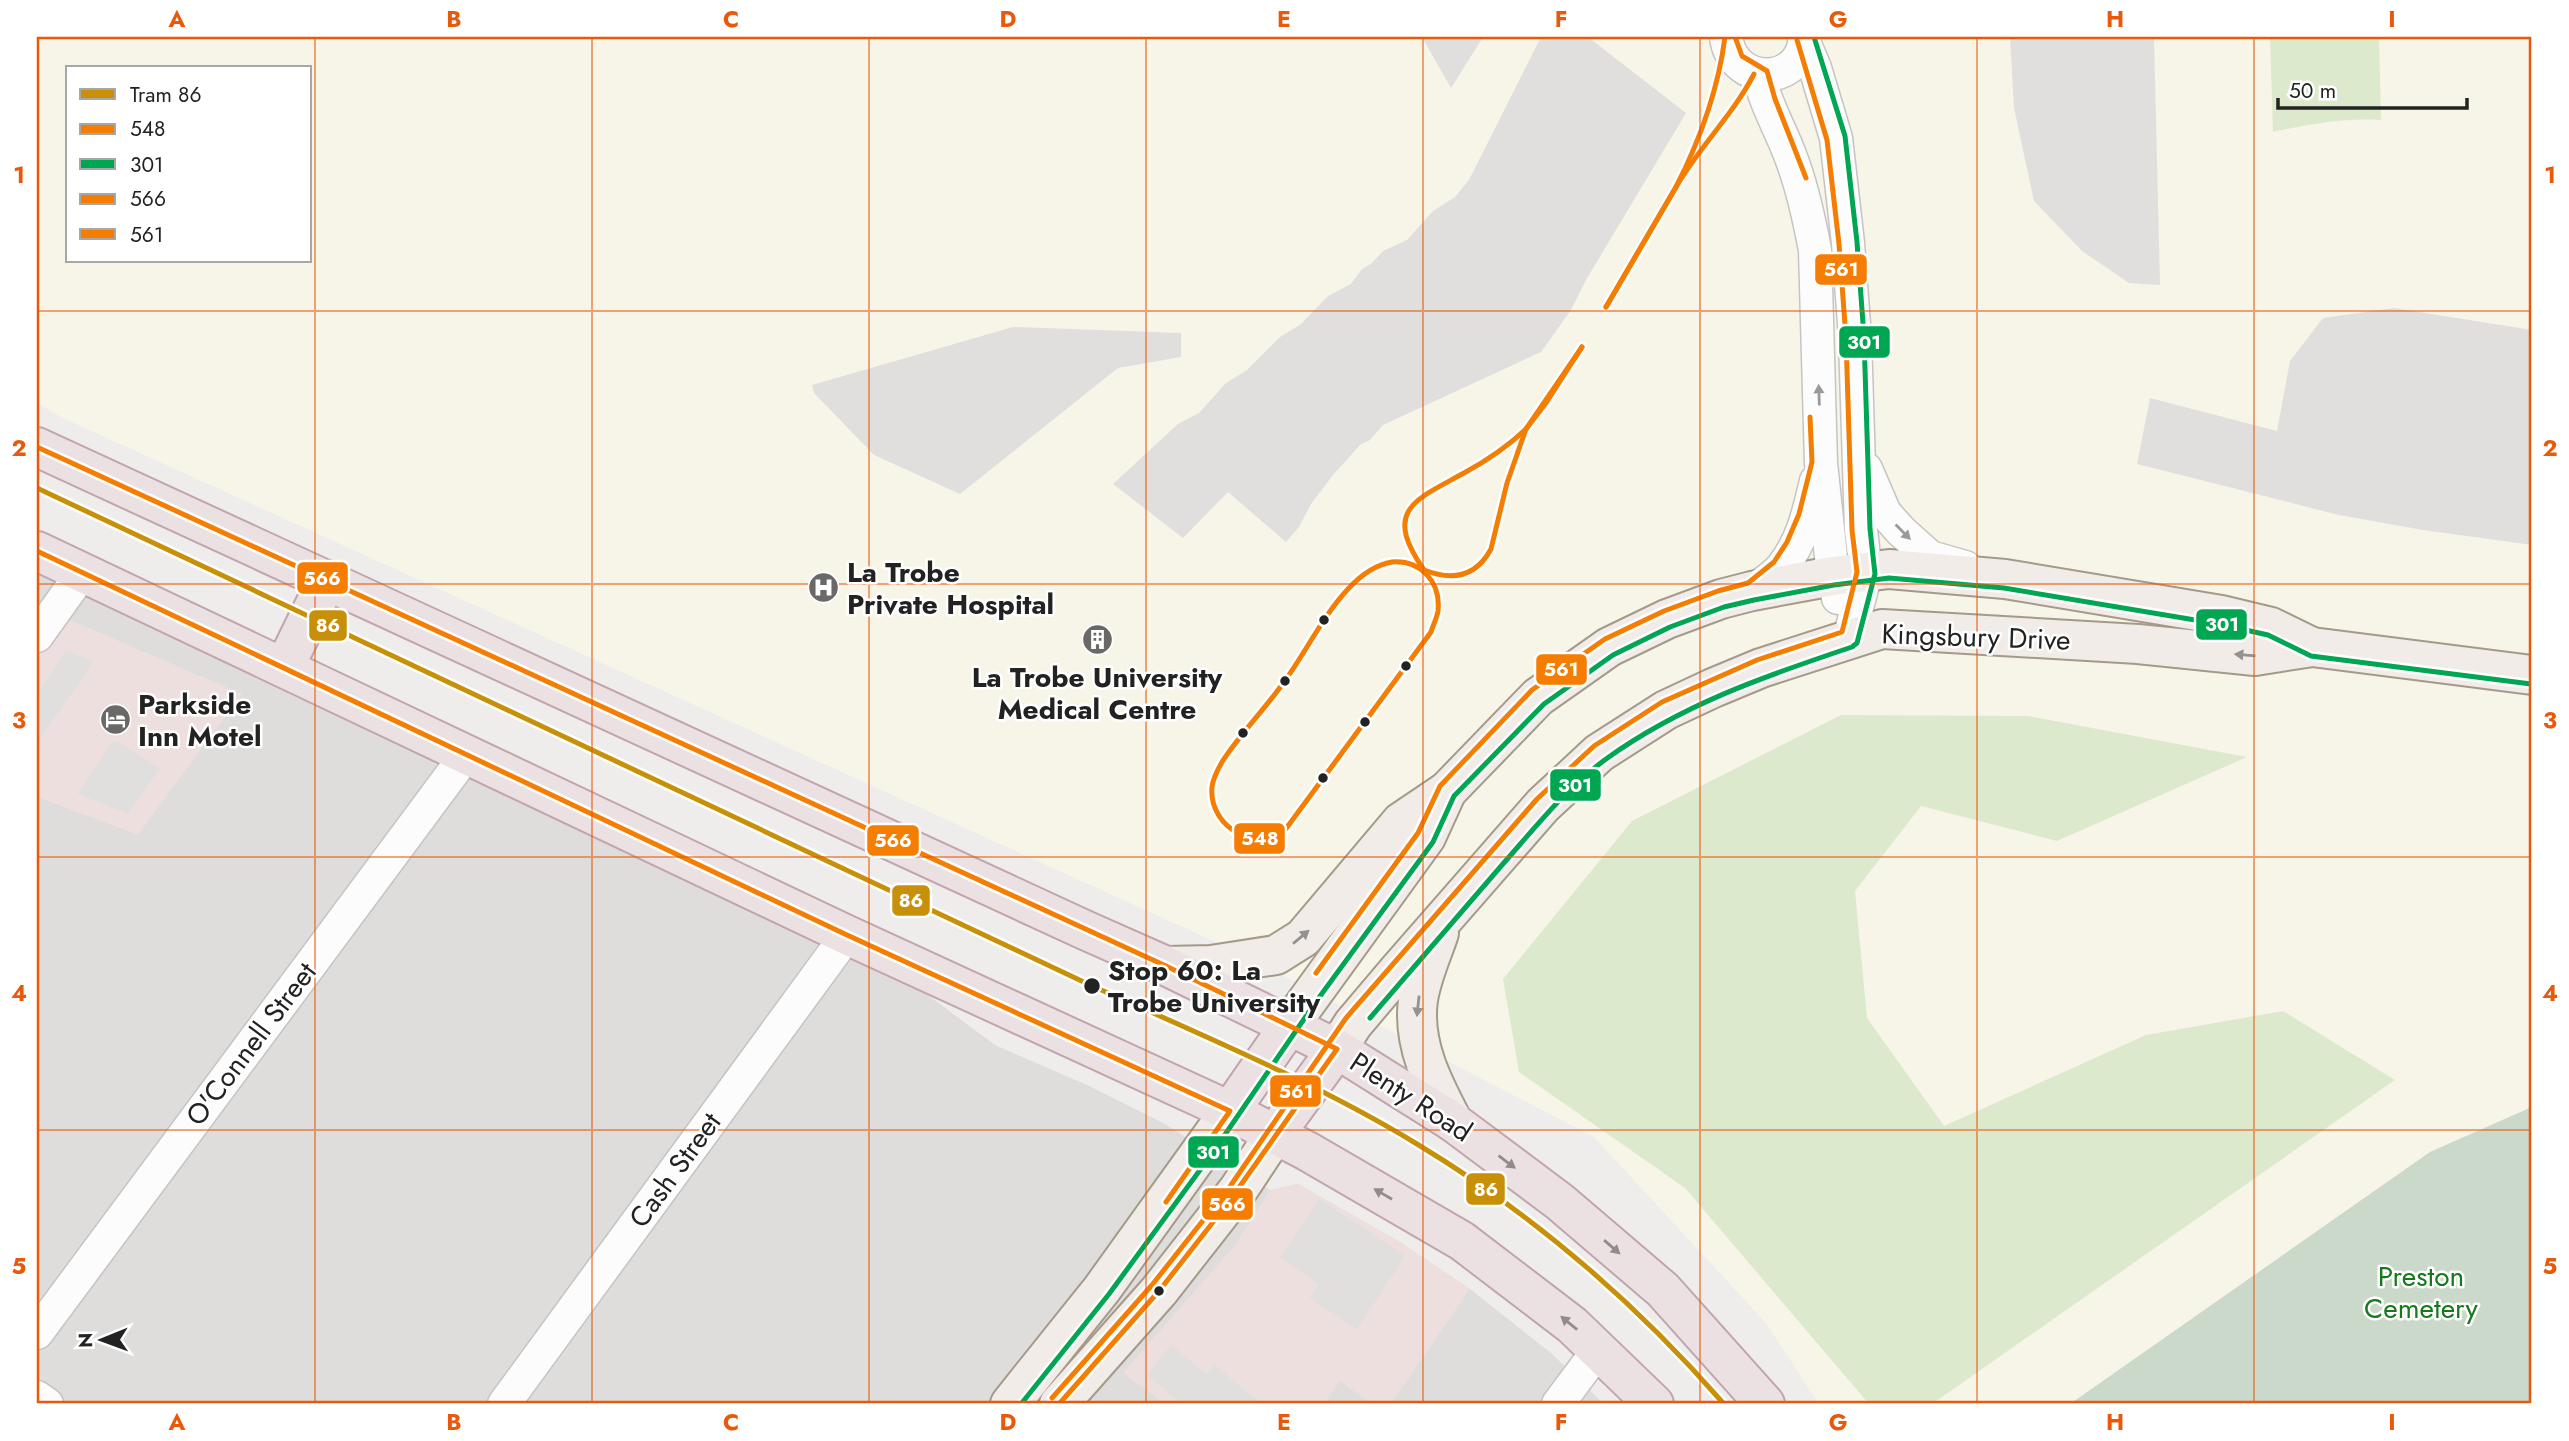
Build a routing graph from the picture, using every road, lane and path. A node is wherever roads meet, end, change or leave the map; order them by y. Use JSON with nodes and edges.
{"nodes":[{"id":1,"x":1726,"y":37,"type":"edge"},
{"id":2,"x":1805,"y":39,"type":"edge"},
{"id":3,"x":1759,"y":75,"type":"junction"},
{"id":4,"x":37,"y":447,"type":"edge"},
{"id":5,"x":1859,"y":452,"type":"junction"},
{"id":6,"x":1821,"y":463,"type":"junction"},
{"id":7,"x":37,"y":551,"type":"edge"},
{"id":8,"x":82,"y":573,"type":"junction"},
{"id":9,"x":1849,"y":575,"type":"junction"},
{"id":10,"x":2005,"y":579,"type":"junction"},
{"id":11,"x":327,"y":580,"type":"junction"},
{"id":12,"x":1752,"y":591,"type":"junction"},
{"id":13,"x":37,"y":636,"type":"edge"},
{"id":14,"x":1849,"y":639,"type":"junction"},
{"id":15,"x":2312,"y":647,"type":"junction"},
{"id":16,"x":284,"y":668,"type":"junction"},
{"id":17,"x":2532,"y":675,"type":"edge"},
{"id":18,"x":466,"y":755,"type":"junction"},
{"id":19,"x":1447,"y":791,"type":"junction"},
{"id":20,"x":1444,"y":918,"type":"junction"},
{"id":21,"x":847,"y":935,"type":"junction"},
{"id":22,"x":1166,"y":965,"type":"junction"},
{"id":23,"x":1289,"y":1026,"type":"junction"},
{"id":24,"x":1337,"y":1049,"type":"junction"},
{"id":25,"x":1230,"y":1111,"type":"junction"},
{"id":26,"x":1453,"y":1122,"type":"junction"},
{"id":27,"x":1275,"y":1134,"type":"junction"},
{"id":28,"x":1228,"y":1203,"type":"junction"},
{"id":29,"x":1102,"y":1289,"type":"junction"},
{"id":30,"x":37,"y":1334,"type":"edge"},
{"id":31,"x":1117,"y":1338,"type":"junction"},
{"id":32,"x":1059,"y":1342,"type":"junction"},
{"id":33,"x":1599,"y":1349,"type":"junction"},
{"id":34,"x":37,"y":1397,"type":"edge"},
{"id":35,"x":47,"y":1404,"type":"edge"},
{"id":36,"x":504,"y":1404,"type":"edge"},
{"id":37,"x":1010,"y":1404,"type":"edge"},
{"id":38,"x":1059,"y":1404,"type":"edge"},
{"id":39,"x":1558,"y":1404,"type":"edge"},
{"id":40,"x":1654,"y":1404,"type":"edge"},
{"id":41,"x":1765,"y":1404,"type":"edge"}],
"edges":[{"from":1,"to":3,"type":"street"},
{"from":2,"to":3,"type":"street"},
{"from":2,"to":5,"type":"street"},
{"from":6,"to":3,"type":"street","one_way":true},
{"from":4,"to":11,"type":"highway","name":"Plenty Road"},
{"from":5,"to":9,"type":"street"},
{"from":5,"to":10,"type":"street","one_way":true},
{"from":6,"to":9,"type":"street"},
{"from":6,"to":12,"type":"street"},
{"from":7,"to":8,"type":"highway"},
{"from":8,"to":13,"type":"street"},
{"from":8,"to":16,"type":"highway"},
{"from":9,"to":10,"type":"main road","name":"Kingsbury Drive"},
{"from":9,"to":12,"type":"main road","name":"Kingsbury Drive"},
{"from":9,"to":14,"type":"street"},
{"from":10,"to":15,"type":"main road","name":"Kingsbury Drive"},
{"from":11,"to":16,"type":"highway"},
{"from":11,"to":22,"type":"highway","name":"Plenty Road"},
{"from":12,"to":19,"type":"main road","name":"Kingsbury Drive"},
{"from":15,"to":14,"type":"main road","name":"Kingsbury Drive","one_way":true},
{"from":14,"to":20,"type":"main road","name":"Kingsbury Drive"},
{"from":15,"to":17,"type":"main road","name":"Kingsbury Drive"},
{"from":16,"to":18,"type":"highway"},
{"from":18,"to":21,"type":"highway"},
{"from":18,"to":30,"type":"street","name":"O'Connell Street"},
{"from":22,"to":19,"type":"main road","one_way":true},
{"from":19,"to":23,"type":"main road","name":"Kingsbury Drive"},
{"from":20,"to":24,"type":"main road","name":"Kingsbury Drive"},
{"from":20,"to":26,"type":"main road","one_way":true},
{"from":21,"to":25,"type":"highway"},
{"from":21,"to":36,"type":"street","name":"Cash Street"},
{"from":22,"to":23,"type":"highway","name":"Plenty Road"},
{"from":23,"to":24,"type":"highway","name":"Plenty Road"},
{"from":23,"to":25,"type":"highway"},
{"from":24,"to":26,"type":"highway","name":"Plenty Road"},
{"from":24,"to":27,"type":"highway"},
{"from":25,"to":27,"type":"highway"},
{"from":25,"to":29,"type":"main road"},
{"from":26,"to":41,"type":"highway","name":"Plenty Road","one_way":true},
{"from":27,"to":28,"type":"main road"},
{"from":33,"to":27,"type":"highway","one_way":true},
{"from":28,"to":29,"type":"main road"},
{"from":28,"to":31,"type":"main road"},
{"from":29,"to":32,"type":"main road"},
{"from":31,"to":32,"type":"main road"},
{"from":31,"to":38,"type":"main road"},
{"from":32,"to":37,"type":"main road"},
{"from":33,"to":39,"type":"street"},
{"from":33,"to":40,"type":"highway"},
{"from":34,"to":35,"type":"street"}]}
